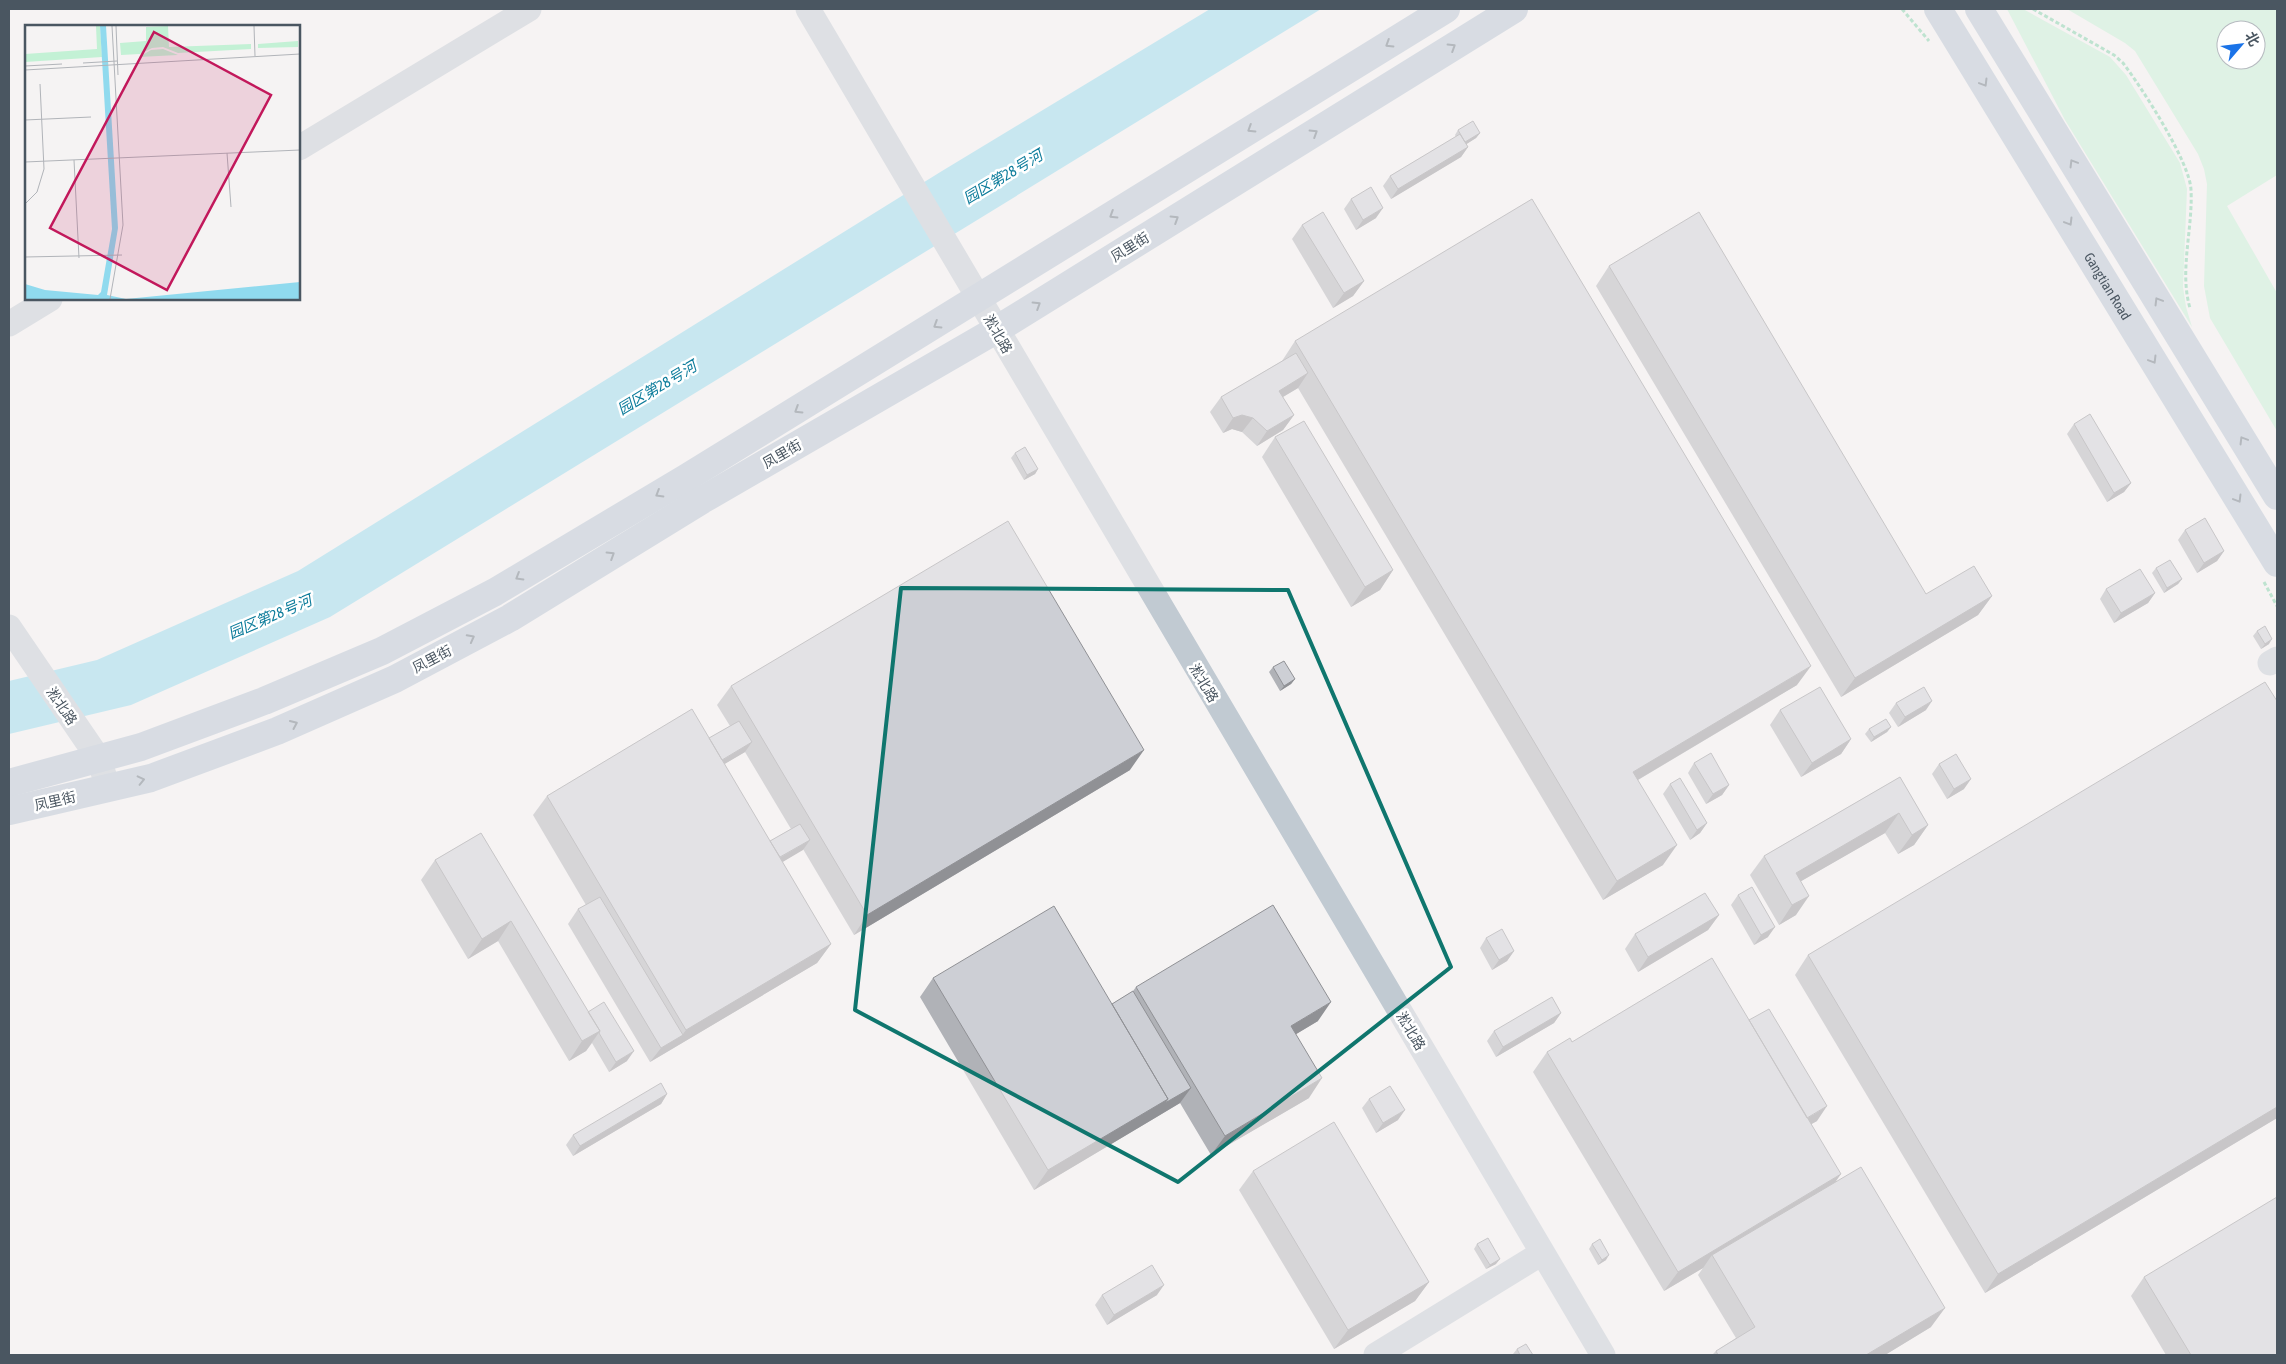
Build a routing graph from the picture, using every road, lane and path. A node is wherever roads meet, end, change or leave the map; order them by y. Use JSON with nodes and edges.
{"nodes":[{"id":1,"x":529,"y":9,"type":"edge"},
{"id":2,"x":808,"y":9,"type":"edge"},
{"id":3,"x":1446,"y":9,"type":"edge"},
{"id":4,"x":1514,"y":9,"type":"edge"},
{"id":5,"x":1938,"y":9,"type":"edge"},
{"id":6,"x":1979,"y":9,"type":"edge"},
{"id":7,"x":2033,"y":9,"type":"edge"},
{"id":8,"x":300,"y":147,"type":"edge"},
{"id":9,"x":978,"y":299,"type":"junction"},
{"id":10,"x":48,"y":300,"type":"edge"},
{"id":11,"x":2192,"y":312,"type":"dead end"},
{"id":12,"x":9,"y":324,"type":"edge"},
{"id":13,"x":996,"y":330,"type":"junction"},
{"id":14,"x":2277,"y":496,"type":"edge"},
{"id":15,"x":2277,"y":563,"type":"edge"},
{"id":16,"x":9,"y":627,"type":"edge"},
{"id":17,"x":99,"y":760,"type":"junction"},
{"id":18,"x":9,"y":783,"type":"edge"},
{"id":19,"x":108,"y":788,"type":"junction"},
{"id":20,"x":9,"y":812,"type":"edge"},
{"id":21,"x":1542,"y":1253,"type":"junction"},
{"id":22,"x":1376,"y":1355,"type":"edge"},
{"id":23,"x":1603,"y":1355,"type":"edge"}],
"edges":[{"from":1,"to":8,"type":"street"},
{"from":2,"to":9,"type":"street","name":"淞北路"},
{"from":3,"to":9,"type":"main road","name":"凤里街","one_way":true},
{"from":13,"to":4,"type":"main road","name":"凤里街","one_way":true},
{"from":5,"to":15,"type":"main road","name":"Gangtian Road","one_way":true},
{"from":14,"to":6,"type":"main road","one_way":true},
{"from":7,"to":11,"type":"path"},
{"from":9,"to":13,"type":"street","name":"淞北路"},
{"from":9,"to":17,"type":"main road","name":"凤里街","one_way":true},
{"from":10,"to":12,"type":"street"},
{"from":19,"to":13,"type":"main road","name":"凤里街","one_way":true},
{"from":13,"to":21,"type":"street","name":"淞北路"},
{"from":16,"to":17,"type":"street","name":"淞北路"},
{"from":17,"to":18,"type":"main road","name":"凤里街"},
{"from":17,"to":19,"type":"street","name":"淞北路"},
{"from":19,"to":20,"type":"main road","name":"凤里街"},
{"from":21,"to":22,"type":"street"},
{"from":21,"to":23,"type":"street","name":"淞北路"}]}
